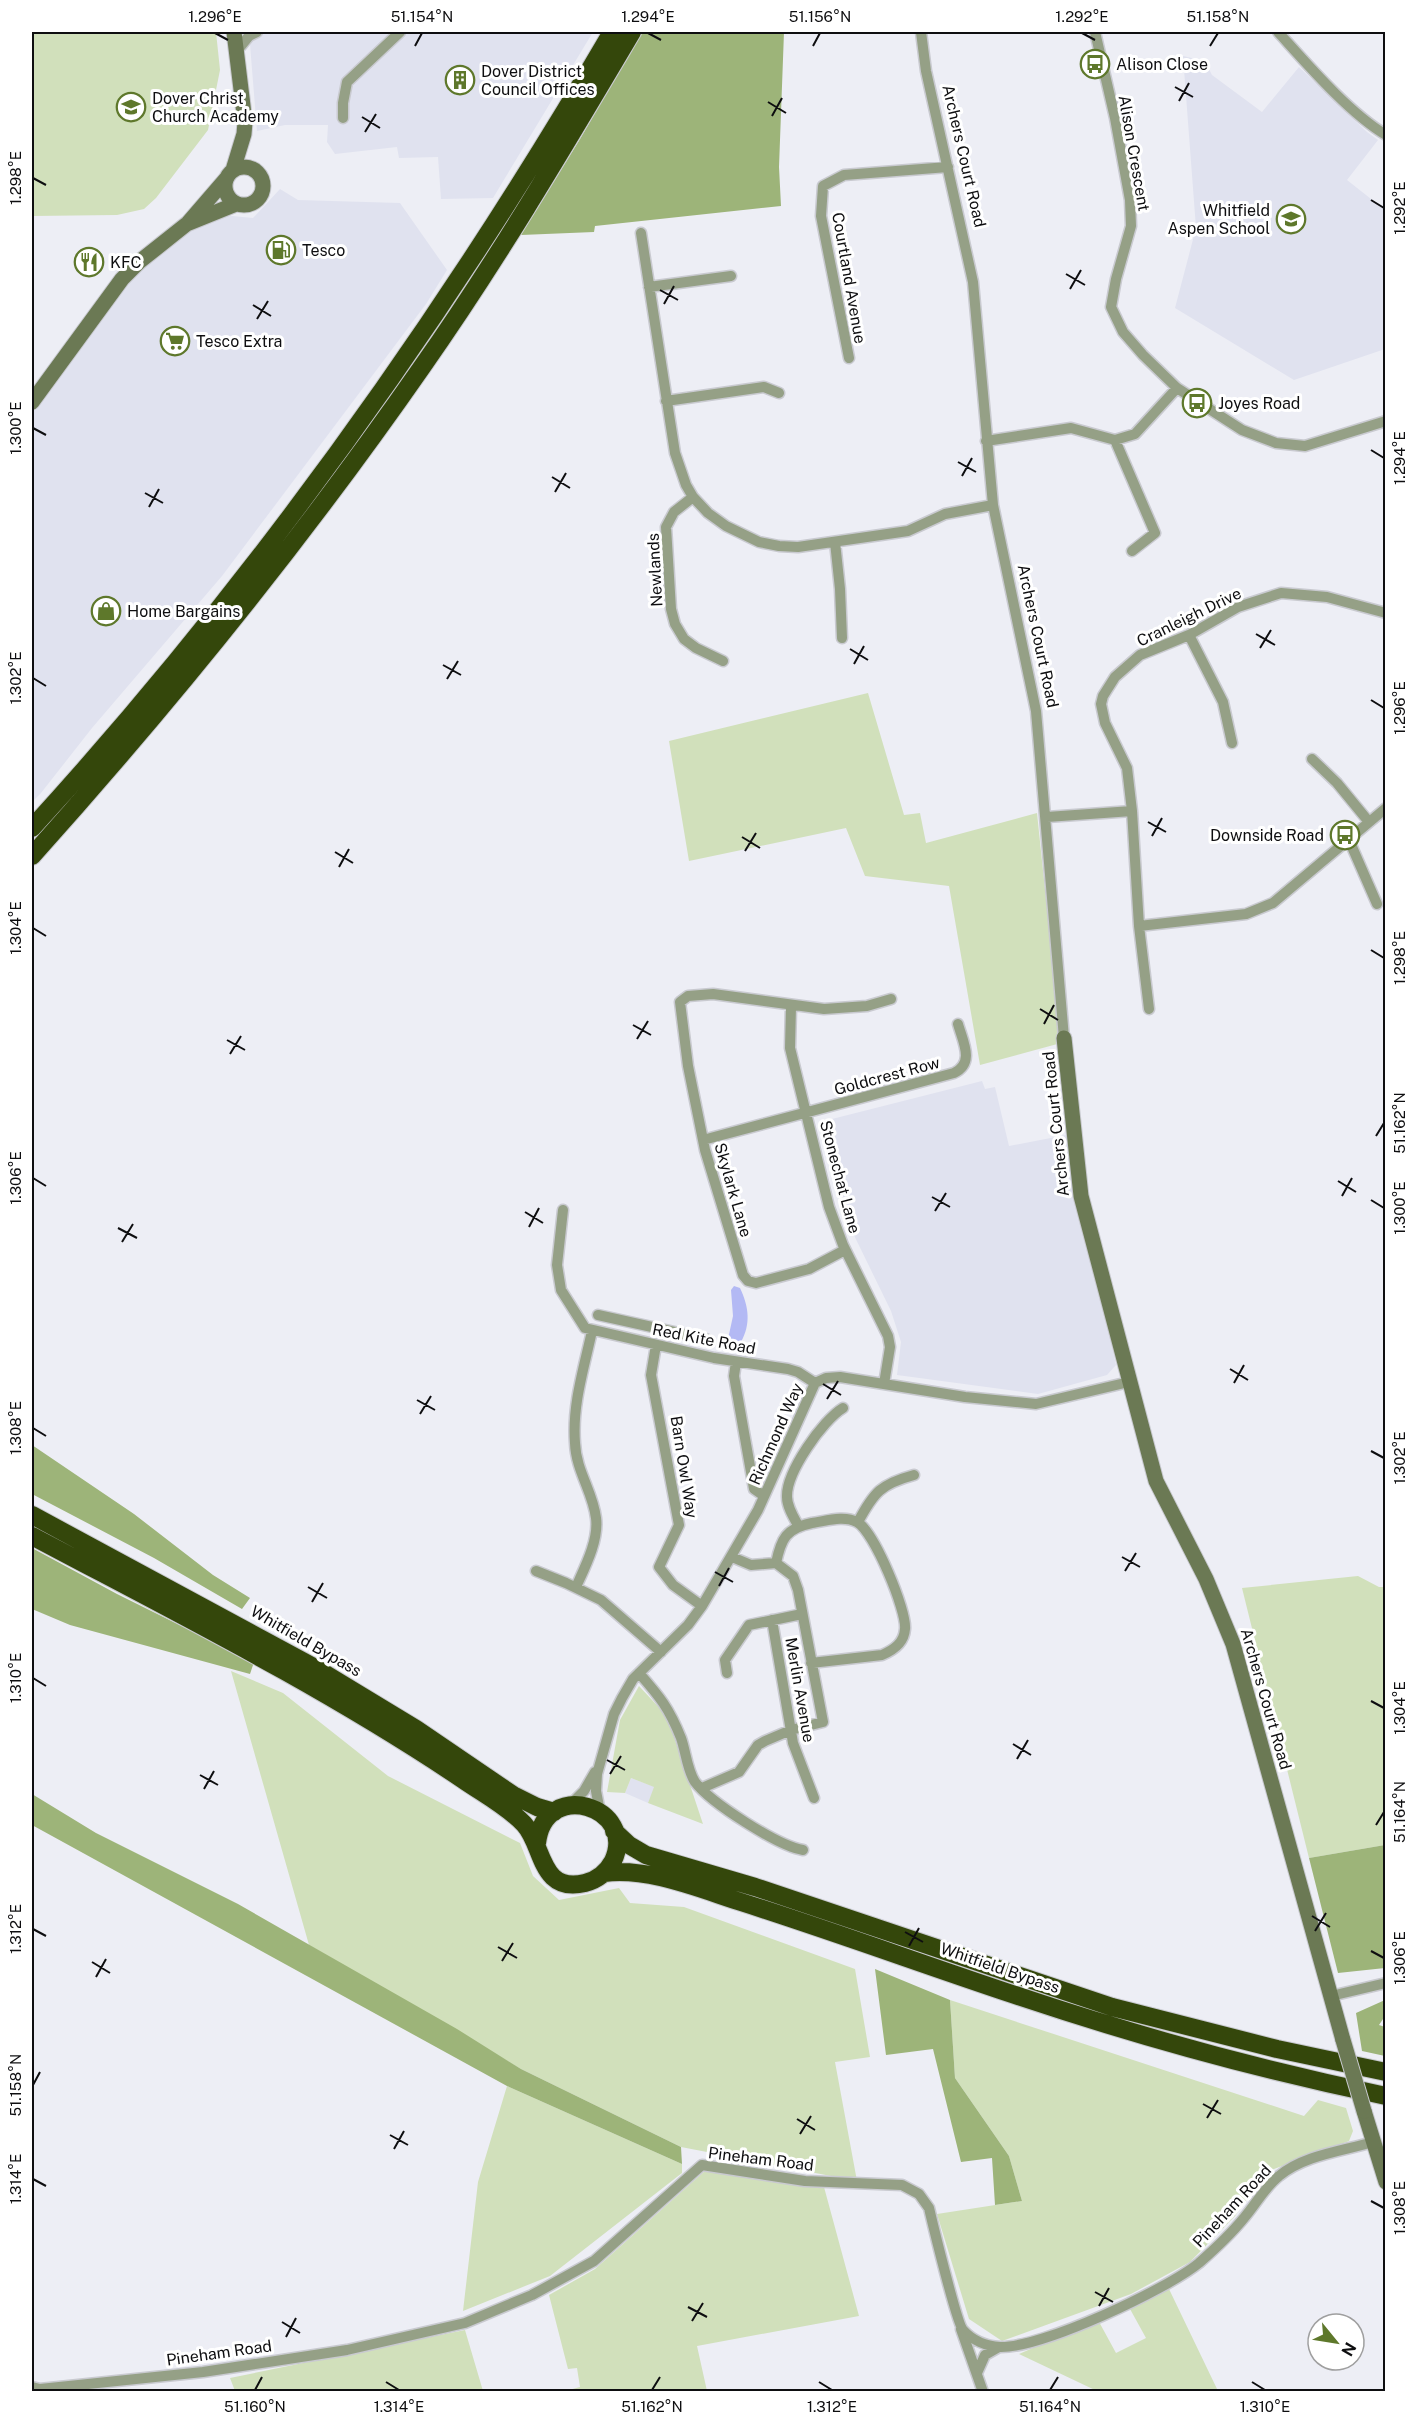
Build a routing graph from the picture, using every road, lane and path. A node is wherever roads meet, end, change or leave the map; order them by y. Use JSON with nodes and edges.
{"nodes":[{"id":1,"x":234,"y":32,"type":"edge"},
{"id":2,"x":257,"y":32,"type":"edge"},
{"id":3,"x":400,"y":32,"type":"edge"},
{"id":4,"x":612,"y":32,"type":"edge"},
{"id":5,"x":632,"y":32,"type":"edge"},
{"id":6,"x":921,"y":32,"type":"edge"},
{"id":7,"x":1095,"y":32,"type":"edge"},
{"id":8,"x":1278,"y":32,"type":"edge"},
{"id":9,"x":236,"y":52,"type":"junction"},
{"id":10,"x":344,"y":118,"type":"dead end"},
{"id":11,"x":244,"y":134,"type":"junction"},
{"id":12,"x":1386,"y":135,"type":"edge"},
{"id":13,"x":948,"y":167,"type":"junction"},
{"id":14,"x":254,"y":169,"type":"junction"},
{"id":15,"x":229,"y":174,"type":"junction"},
{"id":16,"x":236,"y":204,"type":"junction"},
{"id":17,"x":188,"y":223,"type":"junction"},
{"id":18,"x":640,"y":233,"type":"dead end"},
{"id":19,"x":731,"y":276,"type":"dead end"},
{"id":20,"x":649,"y":287,"type":"junction"},
{"id":21,"x":849,"y":358,"type":"dead end"},
{"id":22,"x":1177,"y":388,"type":"junction"},
{"id":23,"x":779,"y":393,"type":"dead end"},
{"id":24,"x":666,"y":401,"type":"junction"},
{"id":25,"x":32,"y":402,"type":"edge"},
{"id":26,"x":1386,"y":421,"type":"edge"},
{"id":27,"x":1116,"y":440,"type":"junction"},
{"id":28,"x":986,"y":441,"type":"junction"},
{"id":29,"x":693,"y":497,"type":"junction"},
{"id":30,"x":993,"y":505,"type":"junction"},
{"id":31,"x":835,"y":542,"type":"junction"},
{"id":32,"x":1132,"y":551,"type":"dead end"},
{"id":33,"x":1386,"y":613,"type":"edge"},
{"id":34,"x":1189,"y":635,"type":"junction"},
{"id":35,"x":842,"y":638,"type":"dead end"},
{"id":36,"x":723,"y":661,"type":"dead end"},
{"id":37,"x":1232,"y":743,"type":"dead end"},
{"id":38,"x":1312,"y":759,"type":"dead end"},
{"id":39,"x":75,"y":808,"type":"junction"},
{"id":40,"x":1386,"y":808,"type":"edge"},
{"id":41,"x":1132,"y":811,"type":"junction"},
{"id":42,"x":1047,"y":817,"type":"junction"},
{"id":43,"x":1370,"y":822,"type":"junction"},
{"id":44,"x":32,"y":828,"type":"edge"},
{"id":45,"x":1349,"y":840,"type":"junction"},
{"id":46,"x":32,"y":856,"type":"edge"},
{"id":47,"x":32,"y":870,"type":"edge"},
{"id":48,"x":1377,"y":904,"type":"dead end"},
{"id":49,"x":1139,"y":926,"type":"junction"},
{"id":50,"x":891,"y":999,"type":"dead end"},
{"id":51,"x":791,"y":1006,"type":"junction"},
{"id":52,"x":1149,"y":1009,"type":"dead end"},
{"id":53,"x":958,"y":1024,"type":"dead end"},
{"id":54,"x":1064,"y":1038,"type":"joint"},
{"id":55,"x":808,"y":1113,"type":"junction"},
{"id":56,"x":703,"y":1140,"type":"junction"},
{"id":57,"x":563,"y":1210,"type":"dead end"},
{"id":58,"x":845,"y":1250,"type":"junction"},
{"id":59,"x":598,"y":1315,"type":"dead end"},
{"id":60,"x":623,"y":1321,"type":"junction"},
{"id":61,"x":588,"y":1329,"type":"junction"},
{"id":62,"x":688,"y":1335,"type":"junction"},
{"id":63,"x":620,"y":1336,"type":"junction"},
{"id":64,"x":706,"y":1339,"type":"dead end"},
{"id":65,"x":656,"y":1345,"type":"junction"},
{"id":66,"x":685,"y":1351,"type":"junction"},
{"id":67,"x":736,"y":1362,"type":"junction"},
{"id":68,"x":1129,"y":1382,"type":"junction"},
{"id":69,"x":815,"y":1383,"type":"junction"},
{"id":70,"x":884,"y":1384,"type":"junction"},
{"id":71,"x":843,"y":1408,"type":"dead end"},
{"id":72,"x":914,"y":1475,"type":"dead end"},
{"id":73,"x":764,"y":1496,"type":"junction"},
{"id":74,"x":32,"y":1515,"type":"edge"},
{"id":75,"x":858,"y":1522,"type":"junction"},
{"id":76,"x":799,"y":1527,"type":"junction"},
{"id":77,"x":32,"y":1536,"type":"edge"},
{"id":78,"x":732,"y":1557,"type":"junction"},
{"id":79,"x":776,"y":1563,"type":"junction"},
{"id":80,"x":536,"y":1571,"type":"dead end"},
{"id":81,"x":576,"y":1587,"type":"junction"},
{"id":82,"x":702,"y":1606,"type":"junction"},
{"id":83,"x":802,"y":1614,"type":"junction"},
{"id":84,"x":772,"y":1620,"type":"junction"},
{"id":85,"x":661,"y":1652,"type":"junction"},
{"id":86,"x":812,"y":1663,"type":"junction"},
{"id":87,"x":639,"y":1673,"type":"junction"},
{"id":88,"x":727,"y":1673,"type":"dead end"},
{"id":89,"x":791,"y":1730,"type":"junction"},
{"id":90,"x":598,"y":1766,"type":"junction"},
{"id":91,"x":702,"y":1788,"type":"junction"},
{"id":92,"x":814,"y":1798,"type":"dead end"},
{"id":93,"x":562,"y":1808,"type":"junction"},
{"id":94,"x":600,"y":1812,"type":"junction"},
{"id":95,"x":614,"y":1832,"type":"junction"},
{"id":96,"x":537,"y":1843,"type":"junction"},
{"id":97,"x":803,"y":1850,"type":"dead end"},
{"id":98,"x":604,"y":1873,"type":"junction"},
{"id":99,"x":1386,"y":1983,"type":"edge"},
{"id":100,"x":1331,"y":1995,"type":"junction"},
{"id":101,"x":1386,"y":2072,"type":"edge"},
{"id":102,"x":1386,"y":2096,"type":"edge"},
{"id":103,"x":1373,"y":2142,"type":"junction"},
{"id":104,"x":1386,"y":2182,"type":"edge"},
{"id":105,"x":961,"y":2328,"type":"junction"},
{"id":106,"x":999,"y":2347,"type":"junction"},
{"id":107,"x":978,"y":2373,"type":"junction"},
{"id":108,"x":32,"y":2387,"type":"edge"},
{"id":109,"x":983,"y":2391,"type":"edge"}],
"edges":[{"from":1,"to":9,"type":"street"},
{"from":2,"to":9,"type":"street"},
{"from":3,"to":10,"type":"street"},
{"from":4,"to":44,"type":"highway"},
{"from":5,"to":39,"type":"highway"},
{"from":6,"to":13,"type":"street","name":"Archers Court Road"},
{"from":7,"to":22,"type":"street","name":"Alison Crescent"},
{"from":8,"to":12,"type":"street"},
{"from":9,"to":11,"type":"street"},
{"from":11,"to":14,"type":"street"},
{"from":11,"to":15,"type":"street"},
{"from":13,"to":21,"type":"street","name":"Courtland Avenue"},
{"from":13,"to":28,"type":"street","name":"Archers Court Road"},
{"from":14,"to":15,"type":"street"},
{"from":14,"to":16,"type":"street"},
{"from":15,"to":16,"type":"street"},
{"from":15,"to":17,"type":"street"},
{"from":16,"to":17,"type":"street"},
{"from":17,"to":25,"type":"street"},
{"from":18,"to":20,"type":"street"},
{"from":19,"to":20,"type":"street"},
{"from":20,"to":24,"type":"street"},
{"from":22,"to":26,"type":"street","name":"Alison Crescent"},
{"from":22,"to":27,"type":"street"},
{"from":23,"to":24,"type":"street"},
{"from":24,"to":29,"type":"street"},
{"from":27,"to":28,"type":"street"},
{"from":27,"to":32,"type":"street"},
{"from":28,"to":30,"type":"street","name":"Archers Court Road"},
{"from":29,"to":31,"type":"street"},
{"from":29,"to":36,"type":"street","name":"Newlands"},
{"from":30,"to":31,"type":"street"},
{"from":30,"to":42,"type":"street","name":"Archers Court Road"},
{"from":31,"to":35,"type":"street"},
{"from":33,"to":34,"type":"street","name":"Cranleigh Drive"},
{"from":34,"to":37,"type":"street"},
{"from":34,"to":41,"type":"street","name":"Cranleigh Drive"},
{"from":38,"to":43,"type":"street"},
{"from":39,"to":46,"type":"highway"},
{"from":39,"to":47,"type":"highway"},
{"from":40,"to":43,"type":"street"},
{"from":41,"to":42,"type":"street"},
{"from":41,"to":49,"type":"street","name":"Cranleigh Drive"},
{"from":42,"to":54,"type":"street","name":"Archers Court Road"},
{"from":43,"to":45,"type":"street"},
{"from":45,"to":48,"type":"street"},
{"from":45,"to":49,"type":"street"},
{"from":49,"to":52,"type":"street","name":"Cranleigh Drive"},
{"from":50,"to":51,"type":"street"},
{"from":51,"to":55,"type":"street","name":"Stonechat Lane"},
{"from":51,"to":56,"type":"street","name":"Skylark Lane"},
{"from":53,"to":55,"type":"street","name":"Goldcrest Row"},
{"from":54,"to":68,"type":"street","name":"Archers Court Road"},
{"from":55,"to":56,"type":"street","name":"Goldcrest Row"},
{"from":55,"to":58,"type":"street","name":"Stonechat Lane"},
{"from":56,"to":58,"type":"street","name":"Skylark Lane"},
{"from":57,"to":61,"type":"street"},
{"from":58,"to":70,"type":"street","name":"Stonechat Lane"},
{"from":59,"to":60,"type":"street"},
{"from":60,"to":62,"type":"street"},
{"from":60,"to":63,"type":"street"},
{"from":61,"to":63,"type":"street","name":"Red Kite Road"},
{"from":61,"to":81,"type":"street"},
{"from":62,"to":64,"type":"street"},
{"from":62,"to":66,"type":"street"},
{"from":63,"to":65,"type":"street","name":"Red Kite Road"},
{"from":65,"to":66,"type":"street","name":"Red Kite Road"},
{"from":65,"to":82,"type":"street","name":"Barn Owl Way"},
{"from":66,"to":67,"type":"street","name":"Red Kite Road"},
{"from":67,"to":69,"type":"street","name":"Red Kite Road"},
{"from":67,"to":73,"type":"street"},
{"from":68,"to":70,"type":"street","name":"Richmond Way"},
{"from":68,"to":100,"type":"street","name":"Archers Court Road"},
{"from":69,"to":70,"type":"street","name":"Richmond Way"},
{"from":69,"to":73,"type":"street","name":"Richmond Way"},
{"from":71,"to":76,"type":"street"},
{"from":72,"to":75,"type":"street"},
{"from":73,"to":78,"type":"street","name":"Richmond Way"},
{"from":74,"to":93,"type":"highway","name":"Whitfield Bypass"},
{"from":75,"to":76,"type":"street"},
{"from":75,"to":86,"type":"street"},
{"from":76,"to":79,"type":"street"},
{"from":77,"to":96,"type":"highway"},
{"from":78,"to":79,"type":"street"},
{"from":78,"to":82,"type":"street","name":"Richmond Way"},
{"from":79,"to":83,"type":"street","name":"Merlin Avenue"},
{"from":80,"to":81,"type":"street"},
{"from":81,"to":85,"type":"street"},
{"from":82,"to":85,"type":"street","name":"Richmond Way"},
{"from":83,"to":84,"type":"street","name":"Merlin Avenue"},
{"from":83,"to":86,"type":"street","name":"Merlin Avenue"},
{"from":84,"to":88,"type":"street","name":"Merlin Avenue"},
{"from":84,"to":89,"type":"street","name":"Merlin Avenue"},
{"from":85,"to":87,"type":"street","name":"Richmond Way"},
{"from":86,"to":89,"type":"street","name":"Merlin Avenue"},
{"from":87,"to":90,"type":"street","name":"Richmond Way"},
{"from":87,"to":91,"type":"street"},
{"from":89,"to":91,"type":"street"},
{"from":89,"to":92,"type":"street","name":"Merlin Avenue"},
{"from":90,"to":93,"type":"street","name":"Richmond Way"},
{"from":90,"to":94,"type":"street","name":"Richmond Way"},
{"from":91,"to":97,"type":"street"},
{"from":93,"to":94,"type":"highway"},
{"from":93,"to":96,"type":"highway"},
{"from":94,"to":95,"type":"highway"},
{"from":95,"to":98,"type":"highway"},
{"from":95,"to":101,"type":"highway","name":"Whitfield Bypass"},
{"from":96,"to":98,"type":"highway"},
{"from":98,"to":102,"type":"highway","name":"Whitfield Bypass"},
{"from":99,"to":100,"type":"street"},
{"from":100,"to":103,"type":"street","name":"Archers Court Road","bridge":true},
{"from":103,"to":104,"type":"street","name":"Archers Court Road"},
{"from":103,"to":106,"type":"street","name":"Pineham Road"},
{"from":105,"to":106,"type":"street"},
{"from":105,"to":107,"type":"street"},
{"from":105,"to":108,"type":"street","name":"Pineham Road"},
{"from":106,"to":107,"type":"street"},
{"from":107,"to":109,"type":"street"}]}
